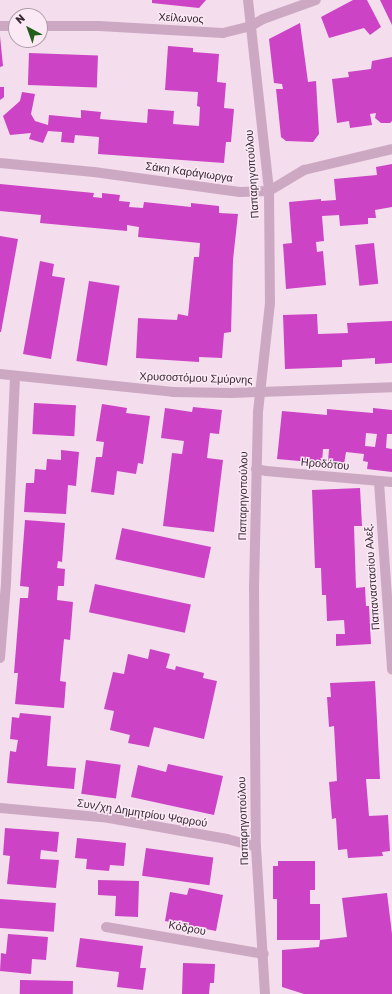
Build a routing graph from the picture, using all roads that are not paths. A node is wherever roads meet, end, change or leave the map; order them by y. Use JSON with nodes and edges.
{"nodes":[{"id":1,"x":248,"y":0,"type":"edge"},
{"id":2,"x":316,"y":0,"type":"edge"},
{"id":3,"x":48,"y":26,"type":"edge"},
{"id":4,"x":251,"y":26,"type":"junction"},
{"id":5,"x":392,"y":149,"type":"edge"},
{"id":6,"x":0,"y":163,"type":"edge"},
{"id":7,"x":269,"y":191,"type":"junction"},
{"id":8,"x":0,"y":374,"type":"edge"},
{"id":9,"x":15,"y":376,"type":"junction"},
{"id":10,"x":392,"y":387,"type":"edge"},
{"id":11,"x":261,"y":392,"type":"junction"},
{"id":12,"x":256,"y":469,"type":"junction"},
{"id":13,"x":379,"y":482,"type":"junction"},
{"id":14,"x":392,"y":482,"type":"edge"},
{"id":15,"x":0,"y":658,"type":"edge"},
{"id":16,"x":392,"y":670,"type":"edge"},
{"id":17,"x":0,"y":808,"type":"edge"},
{"id":18,"x":256,"y":847,"type":"junction"},
{"id":19,"x":106,"y":927,"type":"dead end"},
{"id":20,"x":264,"y":954,"type":"junction"},
{"id":21,"x":266,"y":994,"type":"edge"}],
"edges":[{"from":1,"to":4,"type":"street","name":"Παπαρηγοπούλου"},
{"from":2,"to":4,"type":"street","name":"Χείλωνος"},
{"from":3,"to":4,"type":"street","name":"Χείλωνος"},
{"from":4,"to":7,"type":"street","name":"Παπαρηγοπούλου"},
{"from":5,"to":7,"type":"street","name":"Σάκη Καράγιωργα"},
{"from":6,"to":7,"type":"street","name":"Σάκη Καράγιωργα"},
{"from":7,"to":11,"type":"street","name":"Παπαρηγοπούλου"},
{"from":8,"to":9,"type":"street","name":"Χρυσοστόμου Σμύρνης"},
{"from":9,"to":11,"type":"street","name":"Χρυσοστόμου Σμύρνης"},
{"from":9,"to":15,"type":"street"},
{"from":10,"to":11,"type":"street","name":"Χρυσοστόμου Σμύρνης"},
{"from":11,"to":12,"type":"street","name":"Παπαρηγοπούλου"},
{"from":12,"to":13,"type":"street","name":"Ηροδότου"},
{"from":12,"to":18,"type":"street","name":"Παπαρηγοπούλου"},
{"from":13,"to":14,"type":"street","name":"Ηροδότου"},
{"from":13,"to":16,"type":"street","name":"Παπαναστασίου Αλεξ."},
{"from":17,"to":18,"type":"street","name":"Συν/χη Δημητρίου Ψαρρού"},
{"from":18,"to":20,"type":"street","name":"Παπαρηγοπούλου"},
{"from":19,"to":20,"type":"street","name":"Κόδρου"},
{"from":20,"to":21,"type":"street","name":"Παπαρηγοπούλου"}]}
